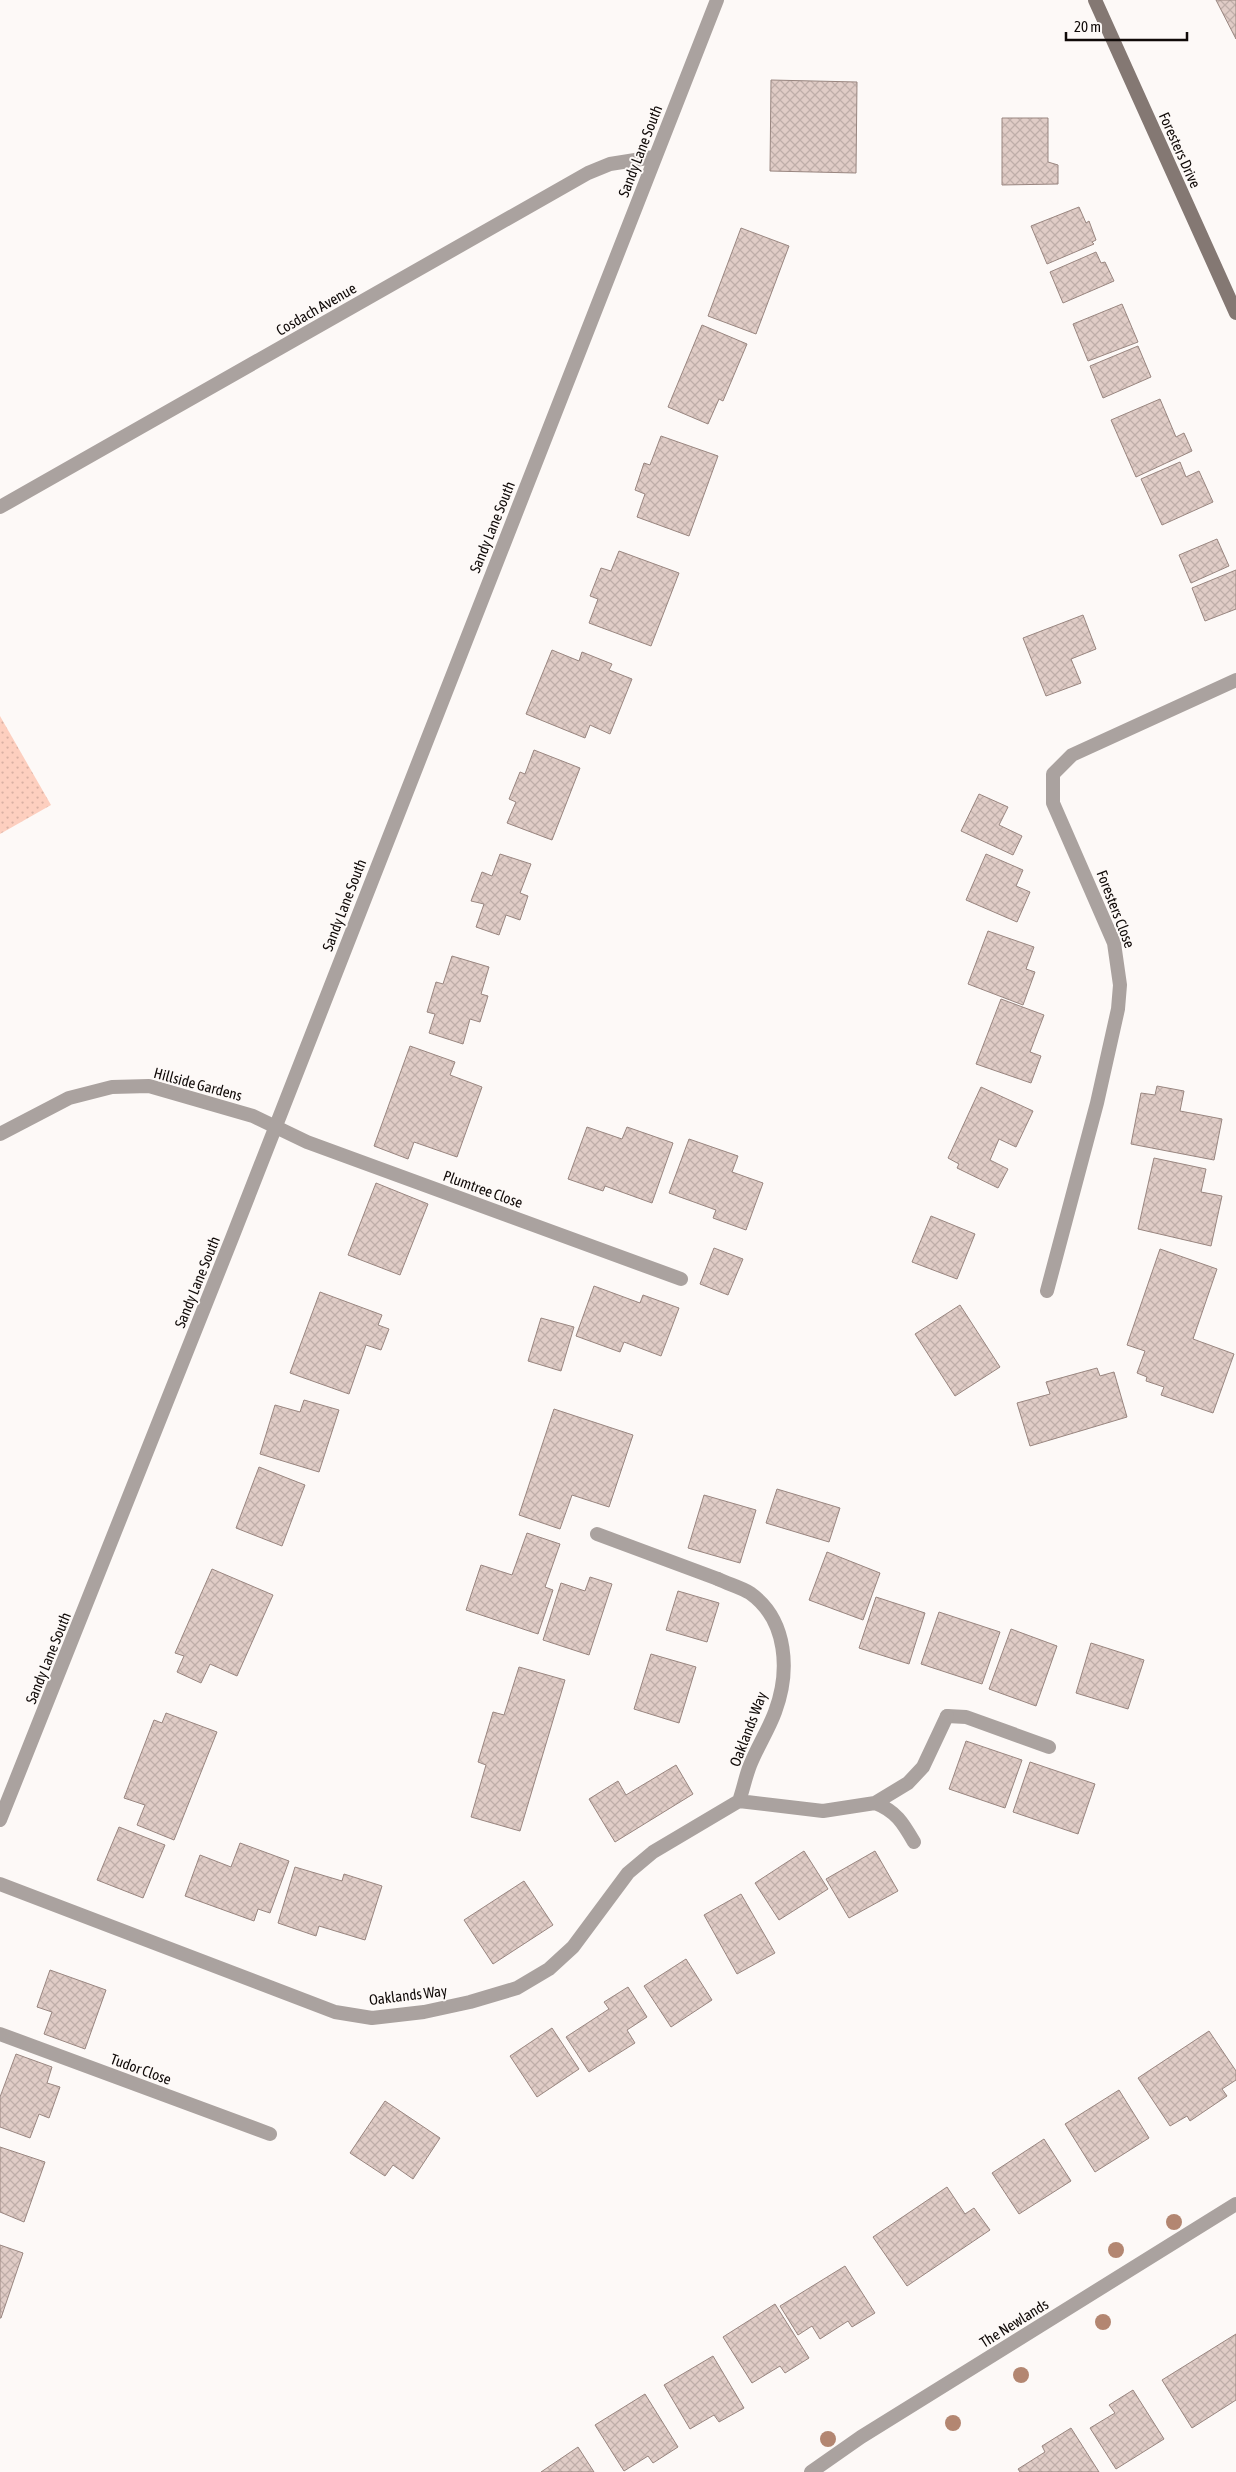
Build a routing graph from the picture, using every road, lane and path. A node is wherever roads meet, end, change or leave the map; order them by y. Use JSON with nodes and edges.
{"nodes":[{"id":1,"x":717,"y":0,"type":"edge"},
{"id":2,"x":1095,"y":0,"type":"edge"},
{"id":3,"x":654,"y":158,"type":"junction"},
{"id":4,"x":1236,"y":313,"type":"edge"},
{"id":5,"x":0,"y":507,"type":"edge"},
{"id":6,"x":1236,"y":680,"type":"edge"},
{"id":7,"x":276,"y":1126,"type":"junction"},
{"id":8,"x":0,"y":1134,"type":"edge"},
{"id":9,"x":681,"y":1279,"type":"dead end"},
{"id":10,"x":1047,"y":1291,"type":"dead end"},
{"id":11,"x":597,"y":1534,"type":"dead end"},
{"id":12,"x":1049,"y":1747,"type":"dead end"},
{"id":13,"x":740,"y":1801,"type":"junction"},
{"id":14,"x":876,"y":1803,"type":"junction"},
{"id":15,"x":0,"y":1820,"type":"edge"},
{"id":16,"x":914,"y":1842,"type":"dead end"},
{"id":17,"x":0,"y":1884,"type":"edge"},
{"id":18,"x":0,"y":2034,"type":"edge"},
{"id":19,"x":270,"y":2134,"type":"dead end"},
{"id":20,"x":1236,"y":2204,"type":"edge"},
{"id":21,"x":811,"y":2472,"type":"edge"}],
"edges":[{"from":1,"to":3,"type":"street","name":"Sandy Lane South"},
{"from":2,"to":4,"type":"main road","name":"Foresters Drive"},
{"from":3,"to":5,"type":"street","name":"Cosdach Avenue"},
{"from":3,"to":7,"type":"street","name":"Sandy Lane South"},
{"from":6,"to":10,"type":"street","name":"Foresters Close"},
{"from":7,"to":8,"type":"street","name":"Hillside Gardens"},
{"from":7,"to":9,"type":"street","name":"Plumtree Close"},
{"from":7,"to":15,"type":"street","name":"Sandy Lane South"},
{"from":11,"to":13,"type":"street","name":"Oaklands Way"},
{"from":12,"to":14,"type":"street"},
{"from":13,"to":14,"type":"street"},
{"from":13,"to":17,"type":"street","name":"Oaklands Way"},
{"from":14,"to":16,"type":"street"},
{"from":18,"to":19,"type":"street","name":"Tudor Close"},
{"from":20,"to":21,"type":"street","name":"The Newlands"}]}
